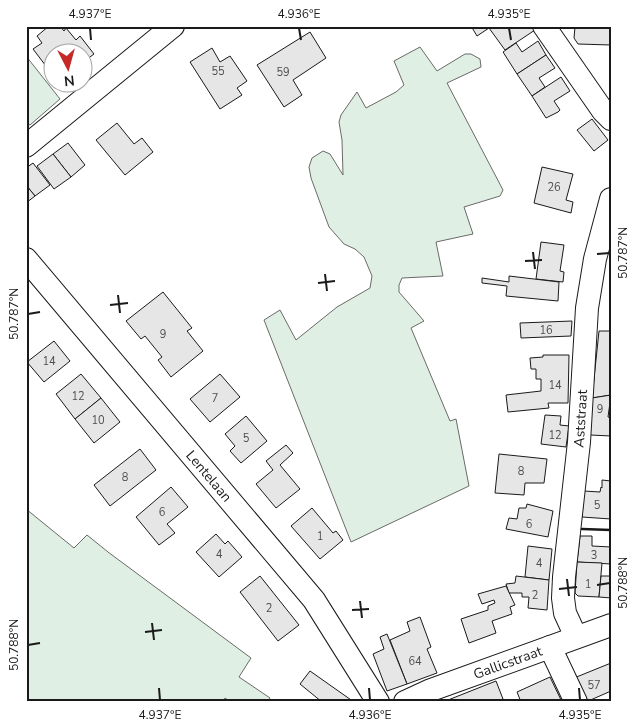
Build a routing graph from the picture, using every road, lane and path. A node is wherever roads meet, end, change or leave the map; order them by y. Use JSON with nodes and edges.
{"nodes":[{"id":1,"x":173,"y":26,"type":"edge"},
{"id":2,"x":544,"y":26,"type":"edge"},
{"id":3,"x":611,"y":119,"type":"edge"},
{"id":4,"x":26,"y":146,"type":"edge"},
{"id":5,"x":611,"y":199,"type":"edge"},
{"id":6,"x":26,"y":259,"type":"edge"},
{"id":7,"x":611,"y":625,"type":"edge"},
{"id":8,"x":576,"y":637,"type":"junction"},
{"id":9,"x":550,"y":647,"type":"junction"},
{"id":10,"x":378,"y":702,"type":"edge"},
{"id":11,"x":405,"y":702,"type":"edge"},
{"id":12,"x":576,"y":702,"type":"edge"}],
"edges":[{"from":1,"to":4,"type":"street"},
{"from":2,"to":3,"type":"street"},
{"from":5,"to":8,"type":"street","name":"Aststraat"},
{"from":6,"to":10,"type":"street","name":"Lentelaan"},
{"from":7,"to":8,"type":"street","name":"Gallicstraat"},
{"from":8,"to":9,"type":"street","name":"Gallicstraat"},
{"from":9,"to":11,"type":"street","name":"Gallicstraat"},
{"from":9,"to":12,"type":"street"}]}
